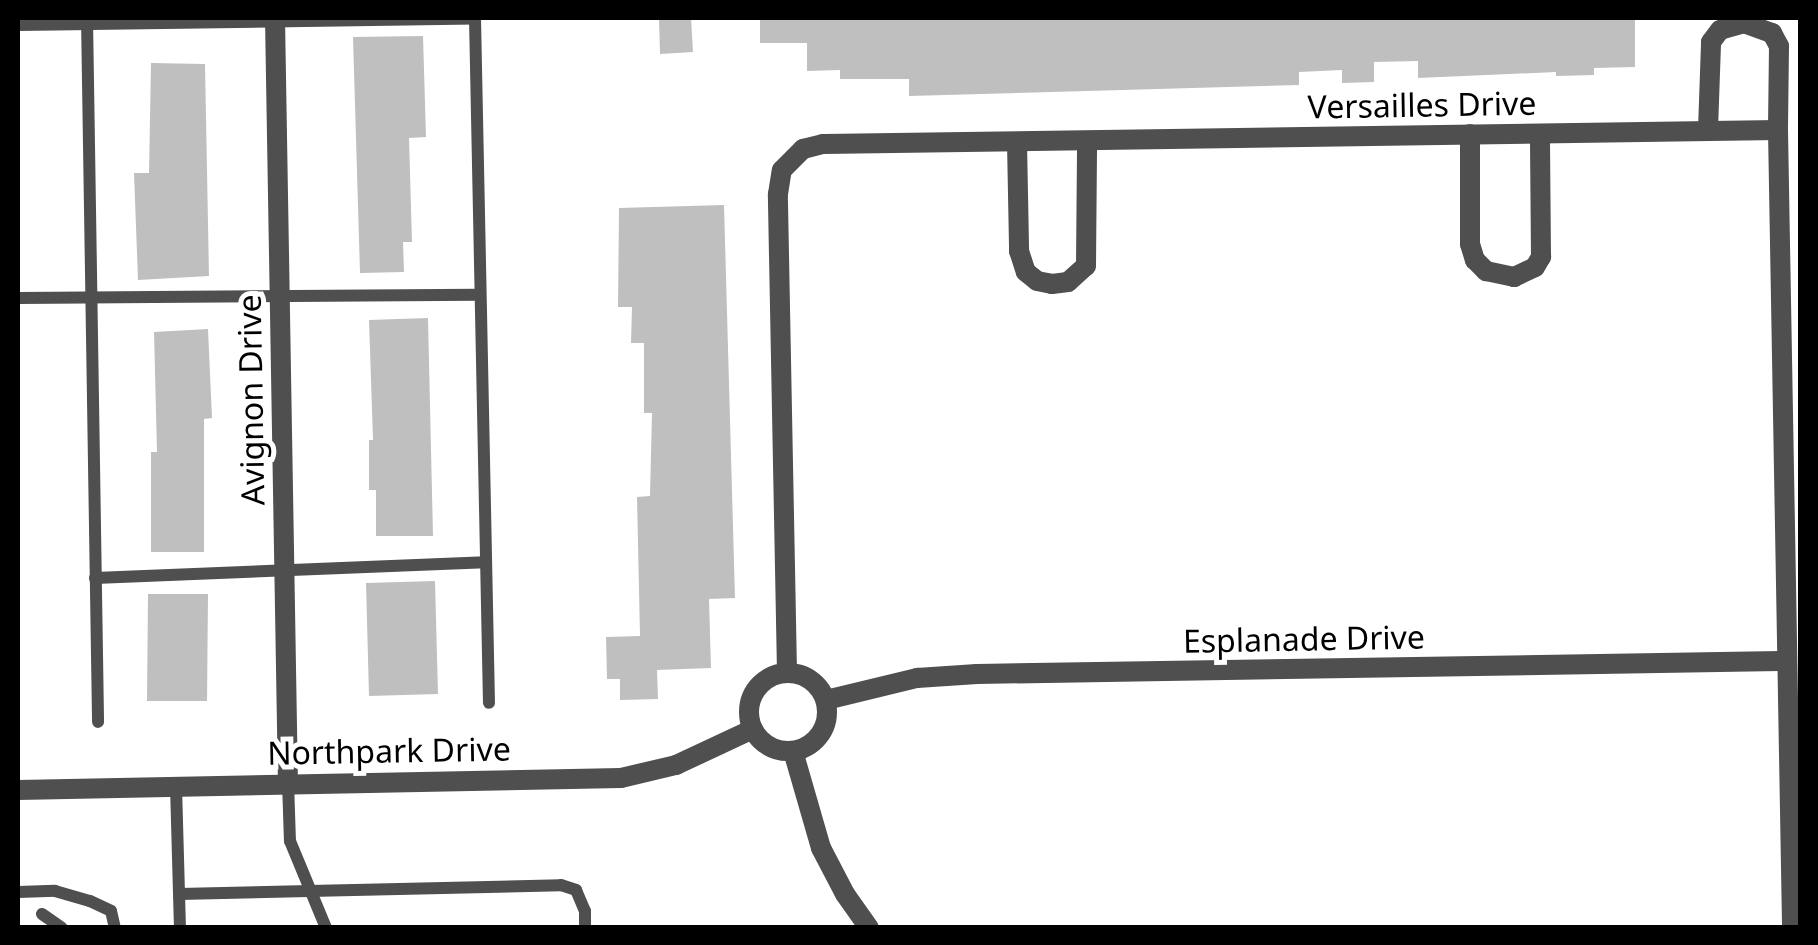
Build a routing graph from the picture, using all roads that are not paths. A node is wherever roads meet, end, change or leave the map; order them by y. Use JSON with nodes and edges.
{"nodes":[{"id":1,"x":474,"y":18,"type":"edge"},
{"id":2,"x":275,"y":20,"type":"edge"},
{"id":3,"x":87,"y":21,"type":"edge"},
{"id":4,"x":18,"y":25,"type":"edge"},
{"id":5,"x":1708,"y":130,"type":"junction"},
{"id":6,"x":1778,"y":130,"type":"junction"},
{"id":7,"x":1470,"y":134,"type":"junction"},
{"id":8,"x":1540,"y":134,"type":"junction"},
{"id":9,"x":1087,"y":141,"type":"junction"},
{"id":10,"x":1017,"y":142,"type":"junction"},
{"id":11,"x":478,"y":295,"type":"junction"},
{"id":12,"x":279,"y":296,"type":"junction"},
{"id":13,"x":18,"y":298,"type":"edge"},
{"id":14,"x":90,"y":298,"type":"junction"},
{"id":15,"x":485,"y":562,"type":"junction"},
{"id":16,"x":283,"y":570,"type":"junction"},
{"id":17,"x":95,"y":578,"type":"junction"},
{"id":18,"x":1785,"y":662,"type":"junction"},
{"id":19,"x":787,"y":672,"type":"junction"},
{"id":20,"x":826,"y":700,"type":"junction"},
{"id":21,"x":489,"y":703,"type":"dead end"},
{"id":22,"x":98,"y":722,"type":"dead end"},
{"id":23,"x":753,"y":729,"type":"junction"},
{"id":24,"x":793,"y":751,"type":"junction"},
{"id":25,"x":288,"y":782,"type":"junction"},
{"id":26,"x":176,"y":786,"type":"junction"},
{"id":27,"x":18,"y":790,"type":"edge"},
{"id":28,"x":18,"y":892,"type":"edge"},
{"id":29,"x":311,"y":892,"type":"junction"},
{"id":30,"x":179,"y":894,"type":"junction"},
{"id":31,"x":42,"y":914,"type":"dead end"},
{"id":32,"x":62,"y":928,"type":"edge"},
{"id":33,"x":115,"y":928,"type":"edge"},
{"id":34,"x":180,"y":928,"type":"edge"},
{"id":35,"x":326,"y":928,"type":"edge"},
{"id":36,"x":585,"y":928,"type":"edge"},
{"id":37,"x":869,"y":928,"type":"edge"},
{"id":38,"x":1792,"y":928,"type":"edge"}],
"edges":[{"from":1,"to":2,"type":"lane"},
{"from":1,"to":11,"type":"lane"},
{"from":2,"to":3,"type":"lane"},
{"from":2,"to":12,"type":"street","name":"Avignon Drive"},
{"from":3,"to":4,"type":"lane"},
{"from":3,"to":14,"type":"lane"},
{"from":5,"to":6,"type":"street","name":"Versailles Drive"},
{"from":5,"to":6,"type":"street"},
{"from":5,"to":8,"type":"street","name":"Versailles Drive"},
{"from":6,"to":18,"type":"street"},
{"from":7,"to":8,"type":"street","name":"Versailles Drive"},
{"from":7,"to":8,"type":"street"},
{"from":7,"to":9,"type":"street","name":"Versailles Drive"},
{"from":9,"to":10,"type":"street","name":"Versailles Drive"},
{"from":9,"to":10,"type":"street"},
{"from":10,"to":19,"type":"street","name":"Versailles Drive"},
{"from":11,"to":12,"type":"lane"},
{"from":11,"to":15,"type":"lane"},
{"from":12,"to":14,"type":"lane"},
{"from":12,"to":16,"type":"street","name":"Avignon Drive"},
{"from":13,"to":14,"type":"lane"},
{"from":14,"to":17,"type":"lane"},
{"from":15,"to":16,"type":"lane"},
{"from":15,"to":21,"type":"lane"},
{"from":16,"to":17,"type":"lane"},
{"from":16,"to":25,"type":"street","name":"Avignon Drive"},
{"from":17,"to":22,"type":"lane"},
{"from":18,"to":20,"type":"street","name":"Esplanade Drive"},
{"from":18,"to":38,"type":"street"},
{"from":19,"to":20,"type":"street"},
{"from":19,"to":23,"type":"street"},
{"from":20,"to":24,"type":"street"},
{"from":23,"to":24,"type":"street"},
{"from":23,"to":25,"type":"street","name":"Northpark Drive"},
{"from":24,"to":37,"type":"street"},
{"from":25,"to":26,"type":"street","name":"Northpark Drive"},
{"from":25,"to":29,"type":"lane"},
{"from":26,"to":27,"type":"street","name":"Northpark Drive"},
{"from":26,"to":30,"type":"lane"},
{"from":28,"to":33,"type":"lane"},
{"from":29,"to":30,"type":"lane"},
{"from":29,"to":35,"type":"lane"},
{"from":29,"to":36,"type":"lane"},
{"from":30,"to":34,"type":"lane"},
{"from":31,"to":32,"type":"lane"}]}
